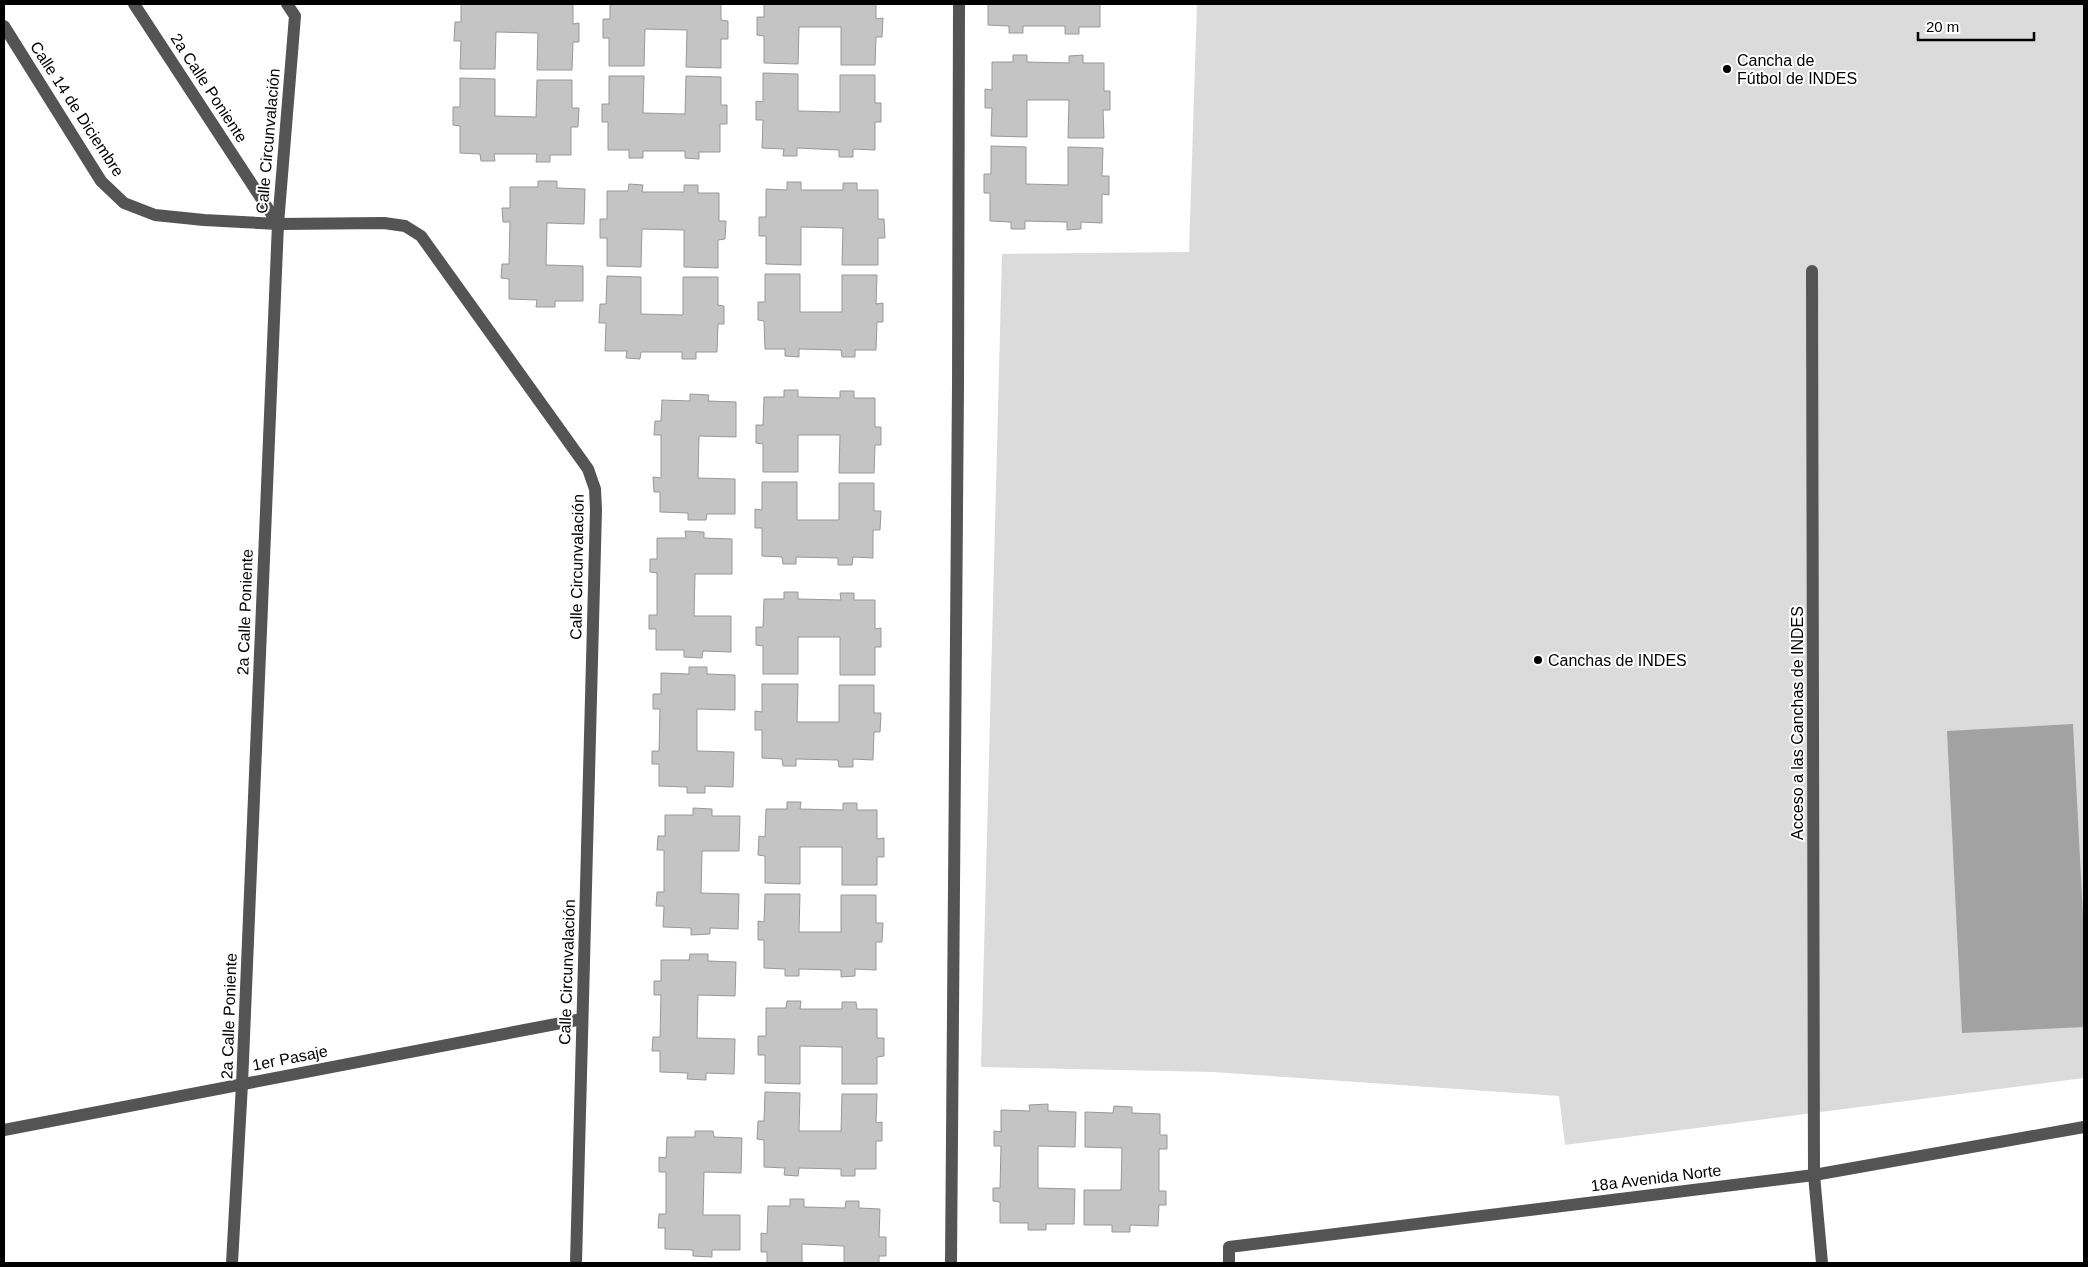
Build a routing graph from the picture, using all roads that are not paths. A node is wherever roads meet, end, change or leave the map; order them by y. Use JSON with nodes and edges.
{"nodes":[{"id":1,"x":134,"y":4,"type":"edge"},
{"id":2,"x":286,"y":4,"type":"edge"},
{"id":3,"x":958,"y":4,"type":"edge"},
{"id":4,"x":295,"y":10,"type":"edge"},
{"id":5,"x":4,"y":26,"type":"edge"},
{"id":6,"x":278,"y":224,"type":"junction"},
{"id":7,"x":1812,"y":271,"type":"dead end"},
{"id":8,"x":582,"y":1019,"type":"junction"},
{"id":9,"x":242,"y":1084,"type":"junction"},
{"id":10,"x":2084,"y":1127,"type":"edge"},
{"id":11,"x":4,"y":1130,"type":"edge"},
{"id":12,"x":1814,"y":1175,"type":"junction"},
{"id":13,"x":232,"y":1263,"type":"edge"},
{"id":14,"x":576,"y":1263,"type":"edge"},
{"id":15,"x":951,"y":1263,"type":"edge"},
{"id":16,"x":1229,"y":1263,"type":"edge"},
{"id":17,"x":1822,"y":1263,"type":"edge"}],
"edges":[{"from":1,"to":6,"type":"street","name":"2a Calle Poniente"},
{"from":2,"to":4,"type":"street","name":"Calle Circunvalación"},
{"from":3,"to":15,"type":"street"},
{"from":4,"to":6,"type":"street","name":"Calle Circunvalación"},
{"from":5,"to":6,"type":"street","name":"Calle 14 de Diciembre"},
{"from":6,"to":8,"type":"street","name":"Calle Circunvalación"},
{"from":6,"to":9,"type":"street","name":"2a Calle Poniente"},
{"from":7,"to":12,"type":"street","name":"Acceso a las Canchas de INDES"},
{"from":8,"to":9,"type":"street","name":"1er Pasaje"},
{"from":8,"to":14,"type":"street","name":"Calle Circunvalación"},
{"from":9,"to":11,"type":"street","name":"1er Pasaje"},
{"from":9,"to":13,"type":"street","name":"2a Calle Poniente"},
{"from":10,"to":12,"type":"street","name":"18a Avenida Norte"},
{"from":12,"to":16,"type":"street","name":"18a Avenida Norte"},
{"from":12,"to":17,"type":"street","name":"Acceso a las Canchas de INDES"}]}
